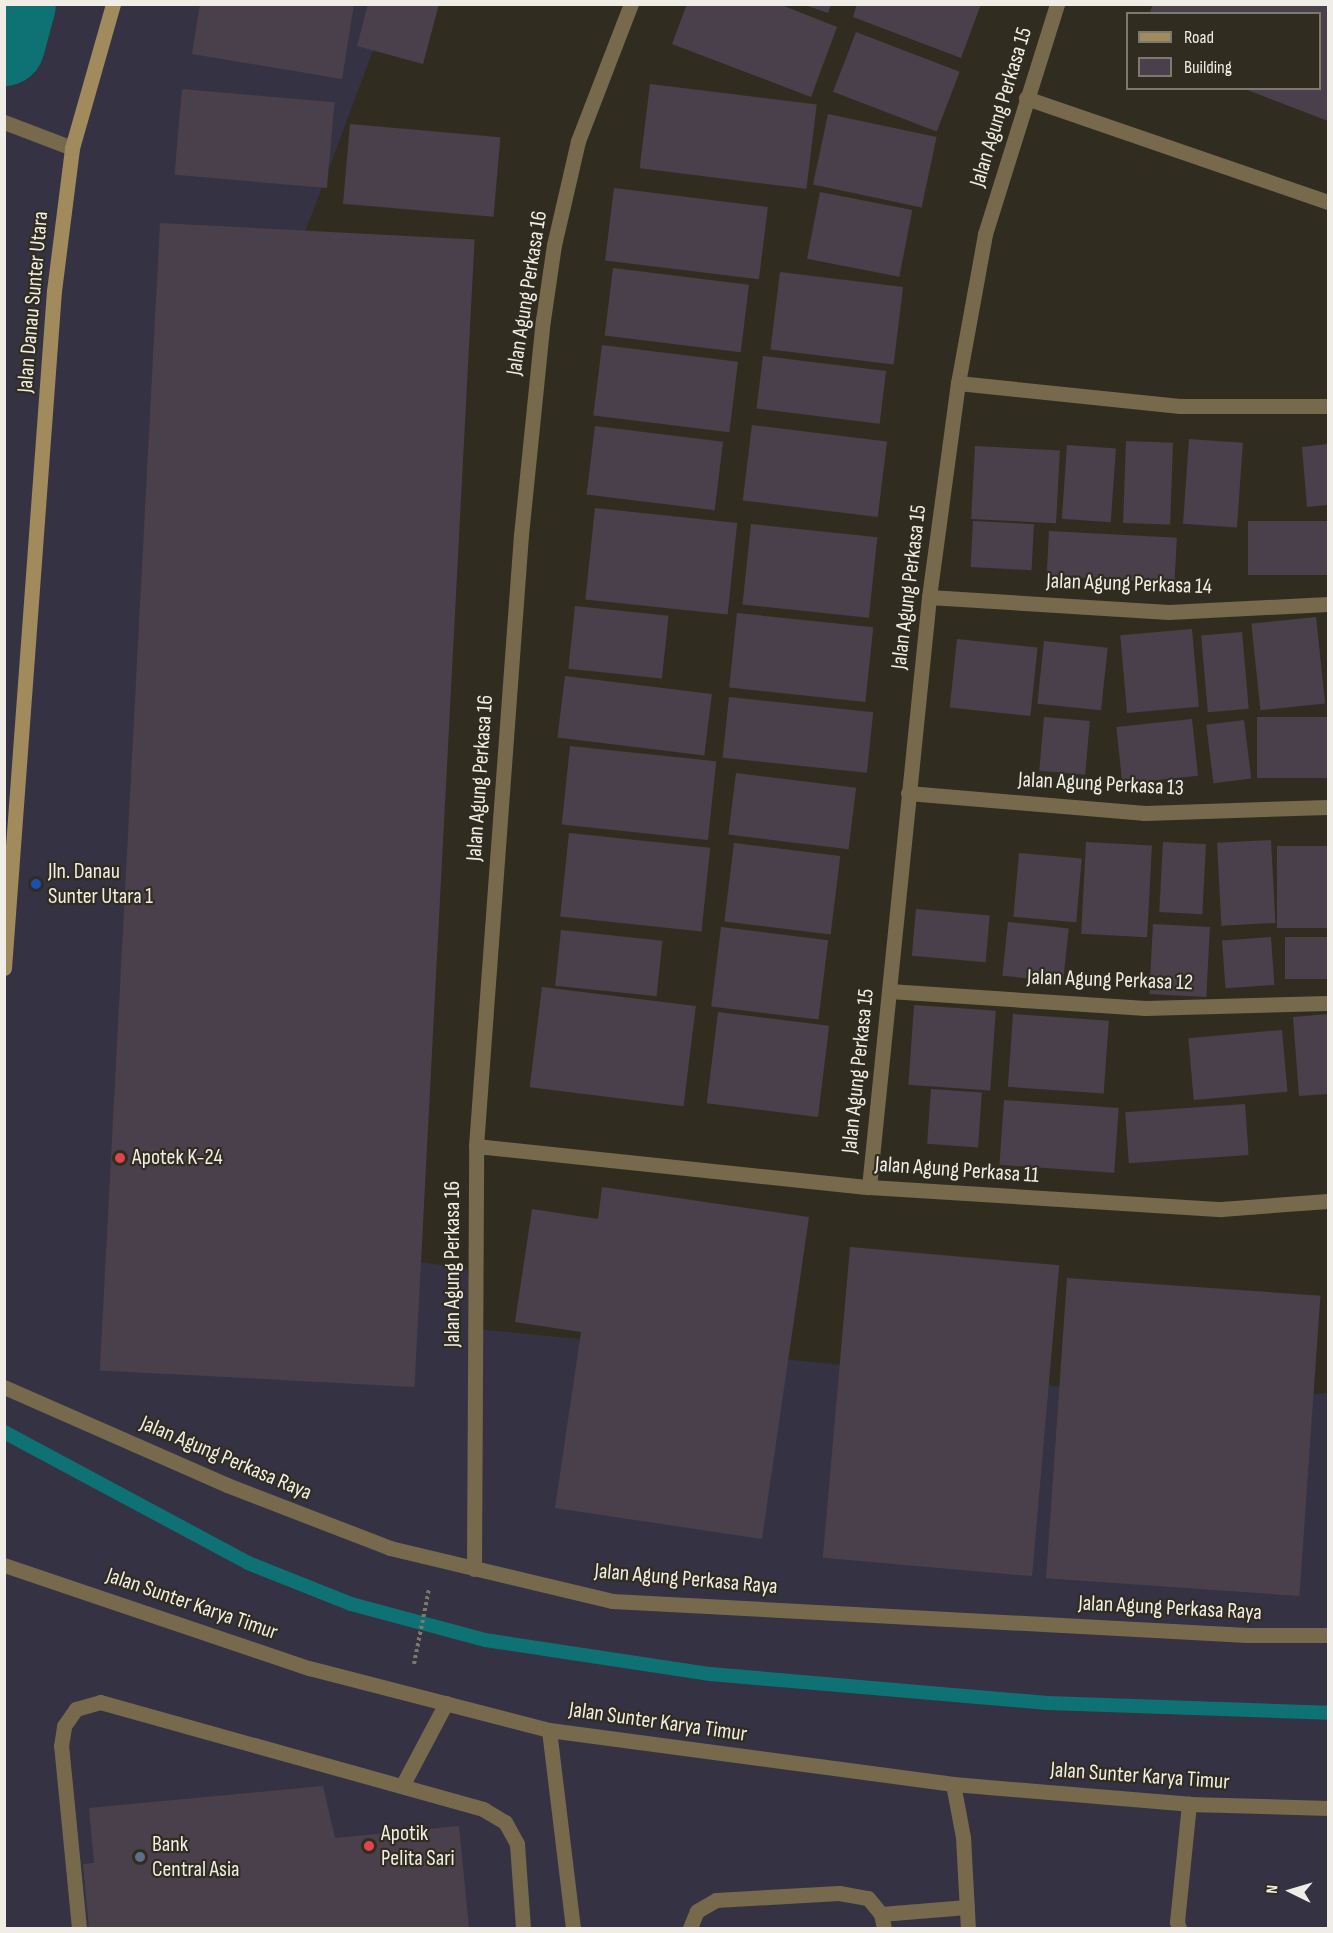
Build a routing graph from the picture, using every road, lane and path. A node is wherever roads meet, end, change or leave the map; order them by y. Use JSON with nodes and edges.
{"nodes":[{"id":1,"x":113,"y":4,"type":"edge"},
{"id":2,"x":631,"y":4,"type":"edge"},
{"id":3,"x":1057,"y":4,"type":"edge"},
{"id":4,"x":1026,"y":98,"type":"junction"},
{"id":5,"x":4,"y":122,"type":"edge"},
{"id":6,"x":72,"y":148,"type":"junction"},
{"id":7,"x":1329,"y":202,"type":"edge"},
{"id":8,"x":958,"y":383,"type":"junction"},
{"id":9,"x":1329,"y":406,"type":"edge"},
{"id":10,"x":929,"y":597,"type":"junction"},
{"id":11,"x":1329,"y":604,"type":"edge"},
{"id":12,"x":908,"y":794,"type":"junction"},
{"id":13,"x":1329,"y":807,"type":"edge"},
{"id":14,"x":4,"y":968,"type":"edge"},
{"id":15,"x":889,"y":991,"type":"junction"},
{"id":16,"x":1329,"y":1003,"type":"edge"},
{"id":17,"x":476,"y":1146,"type":"junction"},
{"id":18,"x":869,"y":1187,"type":"junction"},
{"id":19,"x":1329,"y":1200,"type":"edge"},
{"id":20,"x":4,"y":1387,"type":"edge"},
{"id":21,"x":4,"y":1565,"type":"edge"},
{"id":22,"x":474,"y":1569,"type":"junction"},
{"id":23,"x":428,"y":1592,"type":"dead end"},
{"id":24,"x":1329,"y":1635,"type":"edge"},
{"id":25,"x":412,"y":1671,"type":"dead end"},
{"id":26,"x":446,"y":1703,"type":"junction"},
{"id":27,"x":549,"y":1730,"type":"junction"},
{"id":28,"x":953,"y":1785,"type":"junction"},
{"id":29,"x":402,"y":1786,"type":"junction"},
{"id":30,"x":1189,"y":1804,"type":"junction"},
{"id":31,"x":1329,"y":1808,"type":"edge"},
{"id":32,"x":967,"y":1907,"type":"junction"},
{"id":33,"x":882,"y":1921,"type":"edge"},
{"id":34,"x":79,"y":1929,"type":"edge"},
{"id":35,"x":523,"y":1929,"type":"edge"},
{"id":36,"x":573,"y":1929,"type":"edge"},
{"id":37,"x":690,"y":1929,"type":"edge"},
{"id":38,"x":968,"y":1929,"type":"edge"},
{"id":39,"x":1179,"y":1929,"type":"edge"}],
"edges":[{"from":1,"to":6,"type":"main road","name":"Jalan Danau Sunter Utara"},
{"from":2,"to":17,"type":"street","name":"Jalan Agung Perkasa 16"},
{"from":3,"to":4,"type":"street","name":"Jalan Agung Perkasa 15"},
{"from":4,"to":7,"type":"street"},
{"from":4,"to":8,"type":"street","name":"Jalan Agung Perkasa 15"},
{"from":5,"to":6,"type":"street"},
{"from":6,"to":14,"type":"main road","name":"Jalan Danau Sunter Utara"},
{"from":8,"to":9,"type":"street"},
{"from":8,"to":10,"type":"street","name":"Jalan Agung Perkasa 15"},
{"from":10,"to":11,"type":"street","name":"Jalan Agung Perkasa 14"},
{"from":10,"to":12,"type":"street","name":"Jalan Agung Perkasa 15"},
{"from":12,"to":13,"type":"street","name":"Jalan Agung Perkasa 13"},
{"from":12,"to":15,"type":"street","name":"Jalan Agung Perkasa 15"},
{"from":15,"to":16,"type":"street","name":"Jalan Agung Perkasa 12"},
{"from":15,"to":18,"type":"street","name":"Jalan Agung Perkasa 15"},
{"from":17,"to":18,"type":"street","name":"Jalan Agung Perkasa 11"},
{"from":17,"to":22,"type":"street","name":"Jalan Agung Perkasa 16"},
{"from":18,"to":19,"type":"street","name":"Jalan Agung Perkasa 11"},
{"from":20,"to":22,"type":"street","name":"Jalan Agung Perkasa Raya"},
{"from":21,"to":26,"type":"street","name":"Jalan Sunter Karya Timur"},
{"from":22,"to":24,"type":"street","name":"Jalan Agung Perkasa Raya"},
{"from":23,"to":25,"type":"path"},
{"from":26,"to":27,"type":"street","name":"Jalan Sunter Karya Timur"},
{"from":26,"to":29,"type":"street"},
{"from":27,"to":28,"type":"street","name":"Jalan Sunter Karya Timur"},
{"from":27,"to":36,"type":"street"},
{"from":28,"to":30,"type":"street","name":"Jalan Sunter Karya Timur"},
{"from":28,"to":32,"type":"street"},
{"from":29,"to":34,"type":"street"},
{"from":29,"to":35,"type":"street"},
{"from":30,"to":31,"type":"street","name":"Jalan Sunter Karya Timur"},
{"from":30,"to":39,"type":"street"},
{"from":32,"to":33,"type":"street"},
{"from":32,"to":38,"type":"street"},
{"from":33,"to":37,"type":"street"}]}
